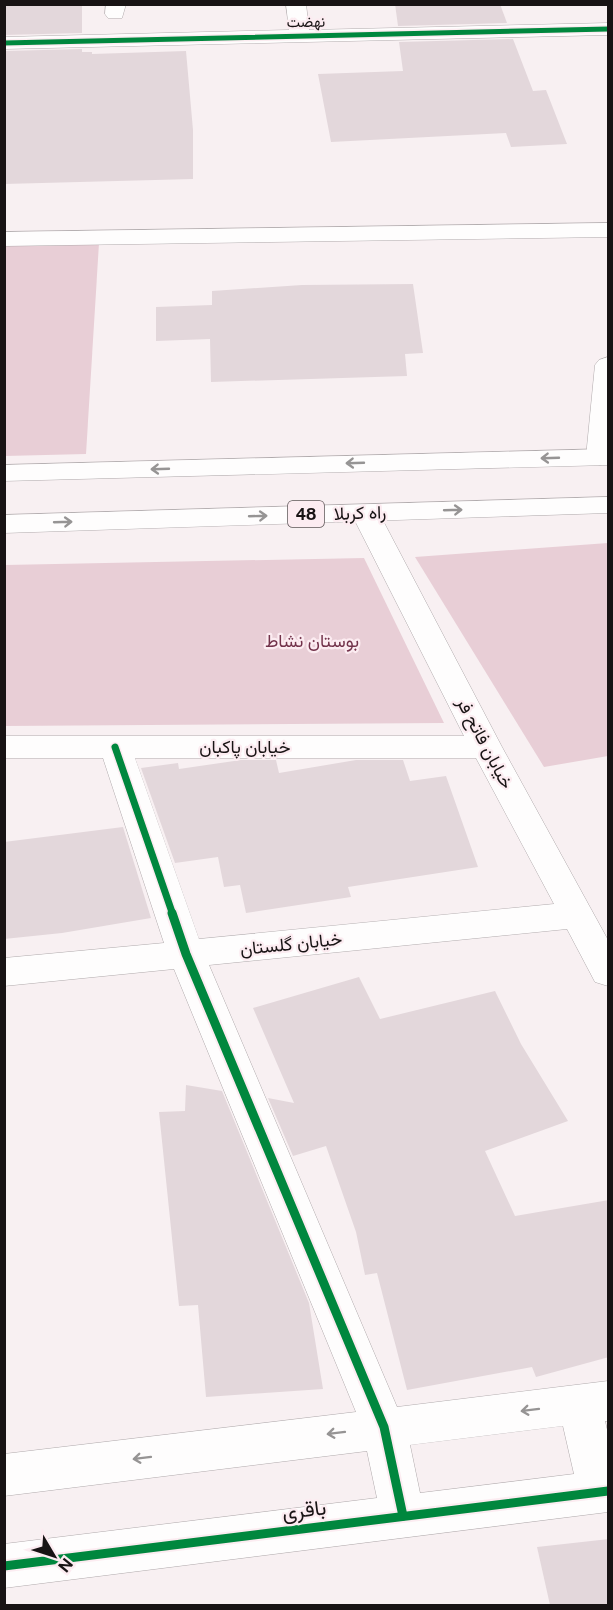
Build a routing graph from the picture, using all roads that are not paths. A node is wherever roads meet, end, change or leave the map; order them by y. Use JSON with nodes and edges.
{"nodes":[{"id":1,"x":296,"y":4,"type":"edge"},
{"id":2,"x":609,"y":29,"type":"edge"},
{"id":3,"x":300,"y":36,"type":"junction"},
{"id":4,"x":4,"y":43,"type":"edge"},
{"id":5,"x":609,"y":230,"type":"edge"},
{"id":6,"x":4,"y":239,"type":"edge"},
{"id":7,"x":609,"y":365,"type":"edge"},
{"id":8,"x":604,"y":457,"type":"edge"},
{"id":9,"x":4,"y":473,"type":"edge"},
{"id":10,"x":609,"y":505,"type":"edge"},
{"id":11,"x":365,"y":513,"type":"junction"},
{"id":12,"x":4,"y":524,"type":"edge"},
{"id":13,"x":4,"y":747,"type":"edge"},
{"id":14,"x":115,"y":747,"type":"junction"},
{"id":15,"x":486,"y":747,"type":"junction"},
{"id":16,"x":578,"y":915,"type":"junction"},
{"id":17,"x":186,"y":954,"type":"junction"},
{"id":18,"x":4,"y":972,"type":"edge"},
{"id":19,"x":609,"y":972,"type":"edge"},
{"id":20,"x":594,"y":1403,"type":"edge"},
{"id":21,"x":384,"y":1427,"type":"junction"},
{"id":22,"x":4,"y":1475,"type":"edge"},
{"id":23,"x":604,"y":1491,"type":"edge"},
{"id":24,"x":403,"y":1516,"type":"junction"},
{"id":25,"x":4,"y":1566,"type":"edge"}],
"edges":[{"from":1,"to":3,"type":"street"},
{"from":2,"to":3,"type":"street","name":"نهضت"},
{"from":3,"to":4,"type":"street","name":"نهضت"},
{"from":5,"to":6,"type":"street"},
{"from":7,"to":8,"type":"street"},
{"from":8,"to":9,"type":"street","one_way":true},
{"from":11,"to":10,"type":"street","name":"راه کربلا","number":"48","one_way":true},
{"from":12,"to":11,"type":"street","name":"راه کربلا","number":"48","one_way":true},
{"from":11,"to":15,"type":"street","name":"خیابان فاتح فر"},
{"from":13,"to":14,"type":"street","name":"خیابان پاکبان"},
{"from":14,"to":15,"type":"street","name":"خیابان پاکبان"},
{"from":14,"to":17,"type":"street"},
{"from":15,"to":16,"type":"street","name":"خیابان فاتح فر"},
{"from":16,"to":17,"type":"street","name":"خیابان گلستان"},
{"from":16,"to":19,"type":"street","name":"خیابان فاتح فر"},
{"from":17,"to":18,"type":"street","name":"خیابان گلستان"},
{"from":17,"to":21,"type":"street"},
{"from":20,"to":21,"type":"street","one_way":true},
{"from":20,"to":23,"type":"street"},
{"from":21,"to":22,"type":"street","one_way":true},
{"from":21,"to":24,"type":"street"},
{"from":23,"to":24,"type":"street","name":"باقری"},
{"from":24,"to":25,"type":"street","name":"باقری"}]}
